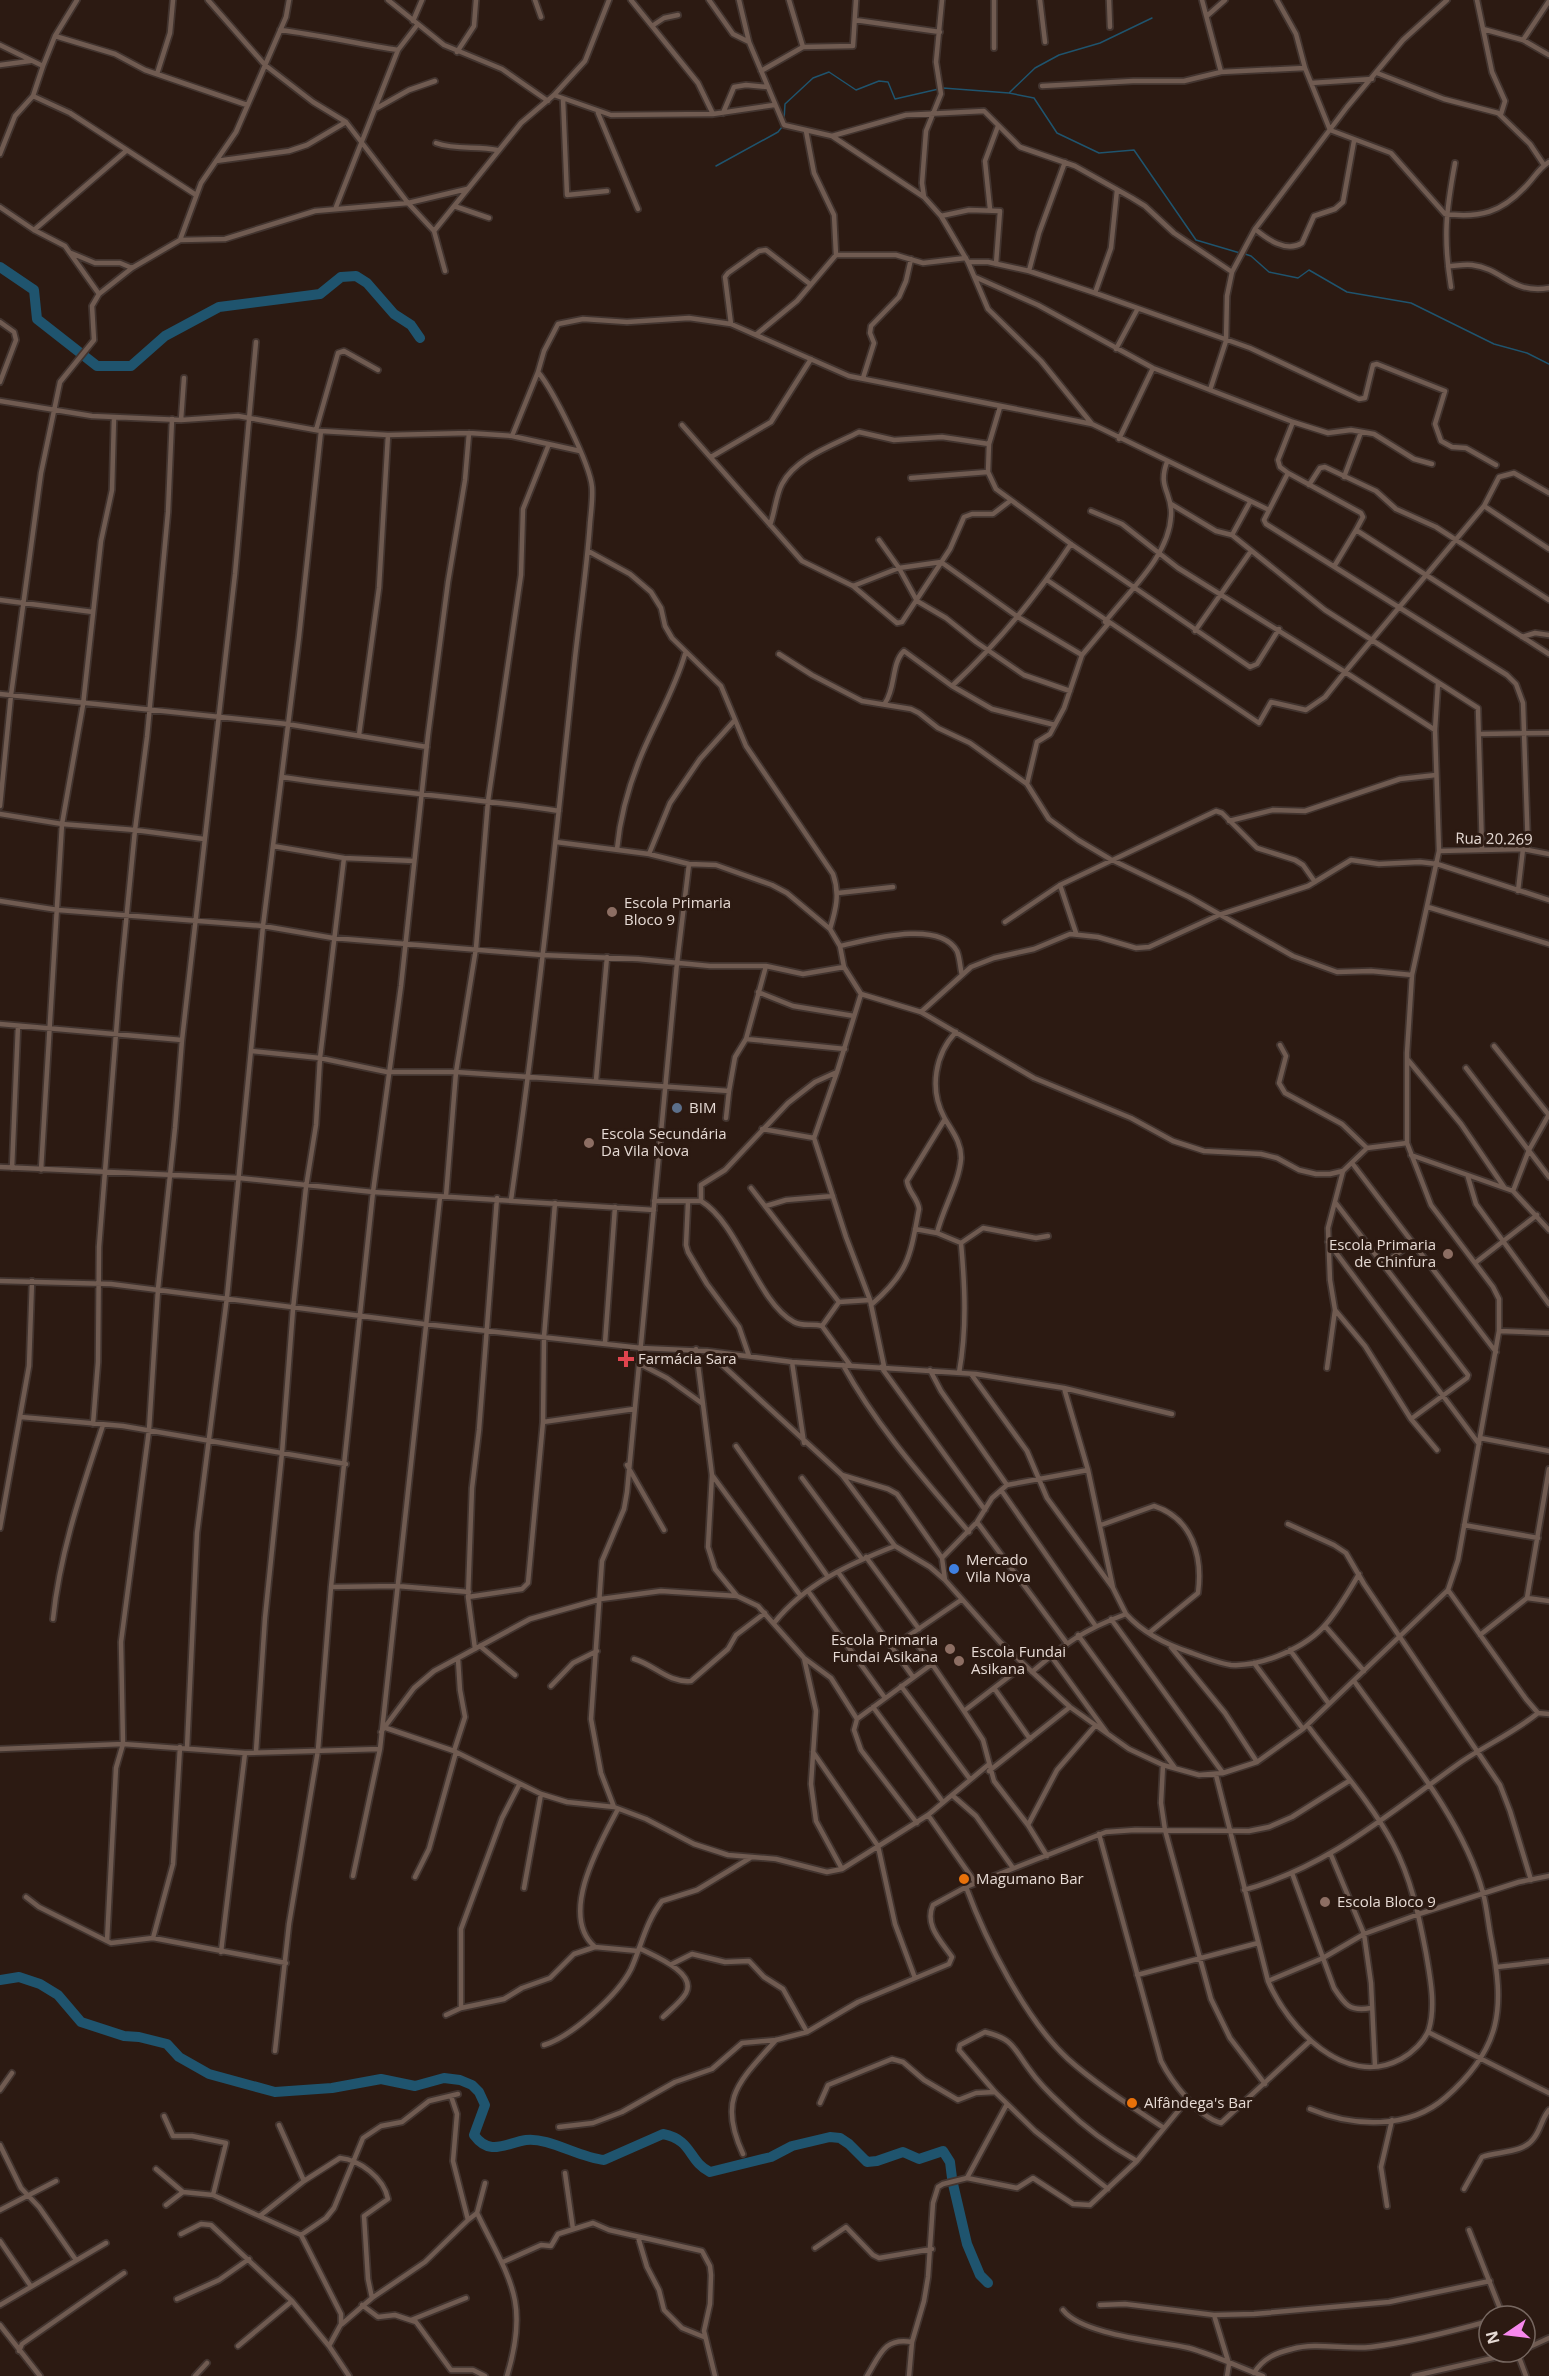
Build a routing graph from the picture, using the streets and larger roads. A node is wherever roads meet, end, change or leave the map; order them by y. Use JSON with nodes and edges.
{"nodes":[{"id":1,"x":77,"y":0,"type":"edge"},
{"id":2,"x":173,"y":0,"type":"edge"},
{"id":3,"x":208,"y":0,"type":"edge"},
{"id":4,"x":289,"y":0,"type":"edge"},
{"id":5,"x":388,"y":0,"type":"edge"},
{"id":6,"x":422,"y":0,"type":"edge"},
{"id":7,"x":476,"y":0,"type":"edge"},
{"id":8,"x":535,"y":0,"type":"edge"},
{"id":9,"x":609,"y":0,"type":"edge"},
{"id":10,"x":632,"y":0,"type":"edge"},
{"id":11,"x":709,"y":0,"type":"edge"},
{"id":12,"x":739,"y":0,"type":"edge"},
{"id":13,"x":789,"y":0,"type":"edge"},
{"id":14,"x":856,"y":0,"type":"edge"},
{"id":15,"x":942,"y":0,"type":"edge"},
{"id":16,"x":994,"y":0,"type":"edge"},
{"id":17,"x":1040,"y":0,"type":"edge"},
{"id":18,"x":1109,"y":0,"type":"edge"},
{"id":19,"x":1202,"y":0,"type":"edge"},
{"id":20,"x":1225,"y":0,"type":"edge"},
{"id":21,"x":1277,"y":0,"type":"edge"},
{"id":22,"x":1447,"y":0,"type":"edge"},
{"id":23,"x":1477,"y":0,"type":"edge"},
{"id":24,"x":1549,"y":2,"type":"edge"},
{"id":25,"x":678,"y":15,"type":"dead end"},
{"id":26,"x":1208,"y":15,"type":"junction"},
{"id":27,"x":541,"y":17,"type":"dead end"},
{"id":28,"x":855,"y":20,"type":"junction"},
{"id":29,"x":416,"y":22,"type":"junction"},
{"id":30,"x":652,"y":27,"type":"junction"},
{"id":31,"x":1110,"y":27,"type":"dead end"},
{"id":32,"x":1482,"y":29,"type":"junction"},
{"id":33,"x":280,"y":30,"type":"junction"},
{"id":34,"x":940,"y":32,"type":"junction"},
{"id":35,"x":55,"y":36,"type":"junction"},
{"id":36,"x":1523,"y":39,"type":"junction"},
{"id":37,"x":749,"y":42,"type":"junction"},
{"id":38,"x":1045,"y":42,"type":"dead end"},
{"id":39,"x":0,"y":45,"type":"edge"},
{"id":40,"x":803,"y":47,"type":"junction"},
{"id":41,"x":994,"y":48,"type":"dead end"},
{"id":42,"x":398,"y":50,"type":"junction"},
{"id":43,"x":457,"y":52,"type":"junction"},
{"id":44,"x":1549,"y":55,"type":"edge"},
{"id":45,"x":33,"y":61,"type":"junction"},
{"id":46,"x":0,"y":65,"type":"edge"},
{"id":47,"x":265,"y":65,"type":"junction"},
{"id":48,"x":43,"y":66,"type":"junction"},
{"id":49,"x":1305,"y":68,"type":"junction"},
{"id":50,"x":761,"y":71,"type":"junction"},
{"id":51,"x":1221,"y":72,"type":"junction"},
{"id":52,"x":1377,"y":72,"type":"junction"},
{"id":53,"x":157,"y":74,"type":"junction"},
{"id":54,"x":1372,"y":79,"type":"junction"},
{"id":55,"x":435,"y":81,"type":"dead end"},
{"id":56,"x":1311,"y":83,"type":"junction"},
{"id":57,"x":1042,"y":86,"type":"dead end"},
{"id":58,"x":768,"y":87,"type":"junction"},
{"id":59,"x":554,"y":95,"type":"junction"},
{"id":60,"x":33,"y":96,"type":"junction"},
{"id":61,"x":563,"y":99,"type":"junction"},
{"id":62,"x":548,"y":100,"type":"junction"},
{"id":63,"x":247,"y":105,"type":"junction"},
{"id":64,"x":774,"y":105,"type":"junction"},
{"id":65,"x":377,"y":108,"type":"junction"},
{"id":66,"x":598,"y":113,"type":"junction"},
{"id":67,"x":723,"y":113,"type":"junction"},
{"id":68,"x":713,"y":114,"type":"junction"},
{"id":69,"x":932,"y":114,"type":"junction"},
{"id":70,"x":1501,"y":114,"type":"junction"},
{"id":71,"x":346,"y":122,"type":"junction"},
{"id":72,"x":998,"y":126,"type":"junction"},
{"id":73,"x":1330,"y":130,"type":"junction"},
{"id":74,"x":806,"y":131,"type":"junction"},
{"id":75,"x":832,"y":136,"type":"junction"},
{"id":76,"x":1354,"y":141,"type":"junction"},
{"id":77,"x":361,"y":142,"type":"junction"},
{"id":78,"x":436,"y":143,"type":"dead end"},
{"id":79,"x":497,"y":150,"type":"junction"},
{"id":80,"x":126,"y":151,"type":"junction"},
{"id":81,"x":0,"y":154,"type":"edge"},
{"id":82,"x":216,"y":161,"type":"junction"},
{"id":83,"x":1065,"y":162,"type":"junction"},
{"id":84,"x":1455,"y":163,"type":"dead end"},
{"id":85,"x":1546,"y":164,"type":"edge"},
{"id":86,"x":469,"y":188,"type":"junction"},
{"id":87,"x":1117,"y":190,"type":"junction"},
{"id":88,"x":606,"y":191,"type":"dead end"},
{"id":89,"x":196,"y":195,"type":"junction"},
{"id":90,"x":924,"y":197,"type":"junction"},
{"id":91,"x":408,"y":203,"type":"junction"},
{"id":92,"x":454,"y":206,"type":"junction"},
{"id":93,"x":0,"y":207,"type":"edge"},
{"id":94,"x":336,"y":207,"type":"junction"},
{"id":95,"x":638,"y":209,"type":"dead end"},
{"id":96,"x":990,"y":209,"type":"junction"},
{"id":97,"x":1445,"y":214,"type":"junction"},
{"id":98,"x":941,"y":216,"type":"junction"},
{"id":99,"x":489,"y":218,"type":"dead end"},
{"id":100,"x":1255,"y":229,"type":"junction"},
{"id":101,"x":34,"y":230,"type":"junction"},
{"id":102,"x":434,"y":231,"type":"junction"},
{"id":103,"x":180,"y":240,"type":"junction"},
{"id":104,"x":71,"y":253,"type":"junction"},
{"id":105,"x":836,"y":255,"type":"junction"},
{"id":106,"x":911,"y":259,"type":"junction"},
{"id":107,"x":967,"y":260,"type":"junction"},
{"id":108,"x":996,"y":264,"type":"junction"},
{"id":109,"x":1448,"y":266,"type":"junction"},
{"id":110,"x":132,"y":268,"type":"junction"},
{"id":111,"x":445,"y":271,"type":"dead end"},
{"id":112,"x":1029,"y":271,"type":"junction"},
{"id":113,"x":1232,"y":272,"type":"junction"},
{"id":114,"x":975,"y":278,"type":"junction"},
{"id":115,"x":810,"y":284,"type":"junction"},
{"id":116,"x":1451,"y":287,"type":"dead end"},
{"id":117,"x":1549,"y":288,"type":"edge"},
{"id":118,"x":1095,"y":293,"type":"junction"},
{"id":119,"x":99,"y":294,"type":"junction"},
{"id":120,"x":1137,"y":310,"type":"junction"},
{"id":121,"x":0,"y":322,"type":"edge"},
{"id":122,"x":731,"y":324,"type":"junction"},
{"id":123,"x":758,"y":333,"type":"junction"},
{"id":124,"x":1226,"y":341,"type":"junction"},
{"id":125,"x":256,"y":342,"type":"dead end"},
{"id":126,"x":1116,"y":349,"type":"junction"},
{"id":127,"x":811,"y":359,"type":"junction"},
{"id":128,"x":1153,"y":368,"type":"junction"},
{"id":129,"x":378,"y":370,"type":"dead end"},
{"id":130,"x":538,"y":372,"type":"junction"},
{"id":131,"x":184,"y":378,"type":"dead end"},
{"id":132,"x":863,"y":378,"type":"junction"},
{"id":133,"x":0,"y":382,"type":"edge"},
{"id":134,"x":1210,"y":390,"type":"junction"},
{"id":135,"x":0,"y":401,"type":"edge"},
{"id":136,"x":1000,"y":407,"type":"junction"},
{"id":137,"x":54,"y":410,"type":"junction"},
{"id":138,"x":114,"y":417,"type":"junction"},
{"id":139,"x":252,"y":418,"type":"junction"},
{"id":140,"x":172,"y":419,"type":"junction"},
{"id":141,"x":181,"y":420,"type":"junction"},
{"id":142,"x":1293,"y":422,"type":"junction"},
{"id":143,"x":1092,"y":424,"type":"junction"},
{"id":144,"x":682,"y":425,"type":"dead end"},
{"id":145,"x":319,"y":430,"type":"junction"},
{"id":146,"x":1361,"y":432,"type":"junction"},
{"id":147,"x":469,"y":433,"type":"junction"},
{"id":148,"x":388,"y":435,"type":"junction"},
{"id":149,"x":512,"y":436,"type":"junction"},
{"id":150,"x":1119,"y":439,"type":"junction"},
{"id":151,"x":549,"y":444,"type":"junction"},
{"id":152,"x":989,"y":444,"type":"junction"},
{"id":153,"x":580,"y":451,"type":"junction"},
{"id":154,"x":711,"y":457,"type":"junction"},
{"id":155,"x":1167,"y":462,"type":"junction"},
{"id":156,"x":1432,"y":464,"type":"dead end"},
{"id":157,"x":1496,"y":465,"type":"dead end"},
{"id":158,"x":988,"y":472,"type":"junction"},
{"id":159,"x":1288,"y":473,"type":"junction"},
{"id":160,"x":1344,"y":477,"type":"junction"},
{"id":161,"x":911,"y":478,"type":"dead end"},
{"id":162,"x":1309,"y":485,"type":"junction"},
{"id":163,"x":1549,"y":493,"type":"edge"},
{"id":164,"x":1010,"y":501,"type":"junction"},
{"id":165,"x":1250,"y":502,"type":"junction"},
{"id":166,"x":1171,"y":504,"type":"junction"},
{"id":167,"x":1484,"y":506,"type":"junction"},
{"id":168,"x":1269,"y":510,"type":"junction"},
{"id":169,"x":1091,"y":511,"type":"dead end"},
{"id":170,"x":770,"y":525,"type":"junction"},
{"id":171,"x":1356,"y":530,"type":"junction"},
{"id":172,"x":1232,"y":536,"type":"junction"},
{"id":173,"x":879,"y":540,"type":"dead end"},
{"id":174,"x":1455,"y":540,"type":"junction"},
{"id":175,"x":1549,"y":541,"type":"edge"},
{"id":176,"x":1071,"y":544,"type":"junction"},
{"id":177,"x":1547,"y":548,"type":"edge"},
{"id":178,"x":588,"y":551,"type":"junction"},
{"id":179,"x":1251,"y":551,"type":"junction"},
{"id":180,"x":1159,"y":554,"type":"junction"},
{"id":181,"x":941,"y":562,"type":"junction"},
{"id":182,"x":1335,"y":565,"type":"junction"},
{"id":183,"x":899,"y":568,"type":"junction"},
{"id":184,"x":1427,"y":573,"type":"junction"},
{"id":185,"x":1047,"y":580,"type":"junction"},
{"id":186,"x":854,"y":586,"type":"junction"},
{"id":187,"x":1132,"y":587,"type":"junction"},
{"id":188,"x":1223,"y":595,"type":"junction"},
{"id":189,"x":0,"y":600,"type":"edge"},
{"id":190,"x":1549,"y":600,"type":"edge"},
{"id":191,"x":916,"y":601,"type":"junction"},
{"id":192,"x":24,"y":603,"type":"junction"},
{"id":193,"x":1401,"y":607,"type":"junction"},
{"id":194,"x":93,"y":612,"type":"junction"},
{"id":195,"x":1018,"y":617,"type":"junction"},
{"id":196,"x":1107,"y":623,"type":"junction"},
{"id":197,"x":1280,"y":629,"type":"junction"},
{"id":198,"x":1195,"y":631,"type":"junction"},
{"id":199,"x":1549,"y":634,"type":"edge"},
{"id":200,"x":1522,"y":637,"type":"junction"},
{"id":201,"x":1374,"y":639,"type":"junction"},
{"id":202,"x":989,"y":651,"type":"junction"},
{"id":203,"x":685,"y":654,"type":"junction"},
{"id":204,"x":779,"y":654,"type":"dead end"},
{"id":205,"x":1549,"y":654,"type":"edge"},
{"id":206,"x":1082,"y":655,"type":"junction"},
{"id":207,"x":1345,"y":672,"type":"junction"},
{"id":208,"x":1438,"y":683,"type":"junction"},
{"id":209,"x":952,"y":686,"type":"junction"},
{"id":210,"x":1070,"y":690,"type":"junction"},
{"id":211,"x":0,"y":694,"type":"edge"},
{"id":212,"x":11,"y":695,"type":"junction"},
{"id":213,"x":885,"y":703,"type":"junction"},
{"id":214,"x":83,"y":705,"type":"junction"},
{"id":215,"x":149,"y":710,"type":"junction"},
{"id":216,"x":220,"y":718,"type":"junction"},
{"id":217,"x":734,"y":721,"type":"junction"},
{"id":218,"x":287,"y":724,"type":"junction"},
{"id":219,"x":1055,"y":725,"type":"junction"},
{"id":220,"x":1435,"y":730,"type":"junction"},
{"id":221,"x":1526,"y":733,"type":"junction"},
{"id":222,"x":1549,"y":733,"type":"edge"},
{"id":223,"x":1480,"y":734,"type":"junction"},
{"id":224,"x":359,"y":735,"type":"junction"},
{"id":225,"x":427,"y":747,"type":"junction"},
{"id":226,"x":1436,"y":776,"type":"junction"},
{"id":227,"x":282,"y":777,"type":"junction"},
{"id":228,"x":1027,"y":784,"type":"junction"},
{"id":229,"x":423,"y":795,"type":"junction"},
{"id":230,"x":488,"y":801,"type":"junction"},
{"id":231,"x":0,"y":806,"type":"edge"},
{"id":232,"x":559,"y":811,"type":"junction"},
{"id":233,"x":0,"y":814,"type":"edge"},
{"id":234,"x":1229,"y":821,"type":"junction"},
{"id":235,"x":62,"y":824,"type":"junction"},
{"id":236,"x":135,"y":830,"type":"junction"},
{"id":237,"x":204,"y":839,"type":"junction"},
{"id":238,"x":556,"y":842,"type":"junction"},
{"id":239,"x":273,"y":846,"type":"junction"},
{"id":240,"x":617,"y":849,"type":"junction"},
{"id":241,"x":1482,"y":849,"type":"junction"},
{"id":242,"x":1525,"y":849,"type":"junction"},
{"id":243,"x":1439,"y":851,"type":"junction"},
{"id":244,"x":649,"y":854,"type":"junction"},
{"id":245,"x":1549,"y":854,"type":"edge"},
{"id":246,"x":344,"y":858,"type":"junction"},
{"id":247,"x":1110,"y":859,"type":"junction"},
{"id":248,"x":414,"y":861,"type":"junction"},
{"id":249,"x":689,"y":864,"type":"junction"},
{"id":250,"x":1437,"y":864,"type":"junction"},
{"id":251,"x":1315,"y":882,"type":"junction"},
{"id":252,"x":1060,"y":885,"type":"junction"},
{"id":253,"x":893,"y":887,"type":"dead end"},
{"id":254,"x":1518,"y":891,"type":"junction"},
{"id":255,"x":838,"y":893,"type":"junction"},
{"id":256,"x":1549,"y":900,"type":"edge"},
{"id":257,"x":0,"y":901,"type":"edge"},
{"id":258,"x":1428,"y":907,"type":"junction"},
{"id":259,"x":58,"y":910,"type":"junction"},
{"id":260,"x":129,"y":913,"type":"junction"},
{"id":261,"x":1219,"y":915,"type":"junction"},
{"id":262,"x":198,"y":920,"type":"junction"},
{"id":263,"x":1005,"y":922,"type":"dead end"},
{"id":264,"x":263,"y":926,"type":"junction"},
{"id":265,"x":830,"y":929,"type":"junction"},
{"id":266,"x":1076,"y":933,"type":"junction"},
{"id":267,"x":333,"y":938,"type":"junction"},
{"id":268,"x":405,"y":942,"type":"junction"},
{"id":269,"x":1549,"y":944,"type":"edge"},
{"id":270,"x":840,"y":946,"type":"junction"},
{"id":271,"x":476,"y":948,"type":"junction"},
{"id":272,"x":542,"y":955,"type":"junction"},
{"id":273,"x":607,"y":957,"type":"junction"},
{"id":274,"x":677,"y":963,"type":"junction"},
{"id":275,"x":766,"y":966,"type":"junction"},
{"id":276,"x":844,"y":967,"type":"junction"},
{"id":277,"x":962,"y":975,"type":"junction"},
{"id":278,"x":1412,"y":975,"type":"junction"},
{"id":279,"x":758,"y":992,"type":"junction"},
{"id":280,"x":861,"y":994,"type":"junction"},
{"id":281,"x":921,"y":1012,"type":"junction"},
{"id":282,"x":854,"y":1016,"type":"junction"},
{"id":283,"x":0,"y":1024,"type":"edge"},
{"id":284,"x":18,"y":1026,"type":"junction"},
{"id":285,"x":50,"y":1028,"type":"junction"},
{"id":286,"x":956,"y":1032,"type":"junction"},
{"id":287,"x":117,"y":1033,"type":"junction"},
{"id":288,"x":746,"y":1039,"type":"junction"},
{"id":289,"x":182,"y":1040,"type":"junction"},
{"id":290,"x":1280,"y":1045,"type":"dead end"},
{"id":291,"x":1494,"y":1046,"type":"dead end"},
{"id":292,"x":845,"y":1049,"type":"junction"},
{"id":293,"x":252,"y":1051,"type":"junction"},
{"id":294,"x":321,"y":1058,"type":"junction"},
{"id":295,"x":1407,"y":1060,"type":"junction"},
{"id":296,"x":1466,"y":1068,"type":"dead end"},
{"id":297,"x":387,"y":1072,"type":"junction"},
{"id":298,"x":456,"y":1072,"type":"junction"},
{"id":299,"x":837,"y":1072,"type":"junction"},
{"id":300,"x":529,"y":1077,"type":"junction"},
{"id":301,"x":596,"y":1080,"type":"junction"},
{"id":302,"x":667,"y":1087,"type":"junction"},
{"id":303,"x":729,"y":1091,"type":"junction"},
{"id":304,"x":1549,"y":1116,"type":"edge"},
{"id":305,"x":726,"y":1118,"type":"dead end"},
{"id":306,"x":945,"y":1119,"type":"junction"},
{"id":307,"x":762,"y":1129,"type":"junction"},
{"id":308,"x":814,"y":1138,"type":"junction"},
{"id":309,"x":1407,"y":1143,"type":"junction"},
{"id":310,"x":1367,"y":1148,"type":"junction"},
{"id":311,"x":1529,"y":1150,"type":"junction"},
{"id":312,"x":1411,"y":1155,"type":"junction"},
{"id":313,"x":1352,"y":1163,"type":"junction"},
{"id":314,"x":0,"y":1167,"type":"edge"},
{"id":315,"x":12,"y":1168,"type":"junction"},
{"id":316,"x":41,"y":1170,"type":"junction"},
{"id":317,"x":1342,"y":1171,"type":"junction"},
{"id":318,"x":106,"y":1172,"type":"junction"},
{"id":319,"x":171,"y":1175,"type":"junction"},
{"id":320,"x":1468,"y":1177,"type":"junction"},
{"id":321,"x":1549,"y":1177,"type":"edge"},
{"id":322,"x":239,"y":1178,"type":"junction"},
{"id":323,"x":306,"y":1187,"type":"junction"},
{"id":324,"x":1504,"y":1187,"type":"junction"},
{"id":325,"x":751,"y":1188,"type":"dead end"},
{"id":326,"x":1513,"y":1191,"type":"junction"},
{"id":327,"x":373,"y":1192,"type":"junction"},
{"id":328,"x":833,"y":1196,"type":"junction"},
{"id":329,"x":443,"y":1197,"type":"junction"},
{"id":330,"x":497,"y":1198,"type":"junction"},
{"id":331,"x":511,"y":1200,"type":"junction"},
{"id":332,"x":654,"y":1201,"type":"junction"},
{"id":333,"x":701,"y":1201,"type":"junction"},
{"id":334,"x":688,"y":1202,"type":"junction"},
{"id":335,"x":1335,"y":1202,"type":"junction"},
{"id":336,"x":555,"y":1203,"type":"junction"},
{"id":337,"x":766,"y":1206,"type":"junction"},
{"id":338,"x":615,"y":1207,"type":"junction"},
{"id":339,"x":654,"y":1210,"type":"junction"},
{"id":340,"x":1537,"y":1215,"type":"junction"},
{"id":341,"x":915,"y":1229,"type":"junction"},
{"id":342,"x":1549,"y":1230,"type":"edge"},
{"id":343,"x":937,"y":1233,"type":"junction"},
{"id":344,"x":1048,"y":1236,"type":"dead end"},
{"id":345,"x":1504,"y":1241,"type":"junction"},
{"id":346,"x":1328,"y":1242,"type":"junction"},
{"id":347,"x":961,"y":1243,"type":"junction"},
{"id":348,"x":1413,"y":1243,"type":"junction"},
{"id":349,"x":1384,"y":1263,"type":"junction"},
{"id":350,"x":1474,"y":1263,"type":"junction"},
{"id":351,"x":0,"y":1281,"type":"edge"},
{"id":352,"x":32,"y":1281,"type":"junction"},
{"id":353,"x":97,"y":1283,"type":"junction"},
{"id":354,"x":158,"y":1289,"type":"junction"},
{"id":355,"x":227,"y":1298,"type":"junction"},
{"id":356,"x":839,"y":1302,"type":"junction"},
{"id":357,"x":871,"y":1302,"type":"junction"},
{"id":358,"x":1549,"y":1304,"type":"edge"},
{"id":359,"x":293,"y":1309,"type":"junction"},
{"id":360,"x":1335,"y":1310,"type":"junction"},
{"id":361,"x":360,"y":1316,"type":"junction"},
{"id":362,"x":424,"y":1324,"type":"junction"},
{"id":363,"x":822,"y":1326,"type":"junction"},
{"id":364,"x":485,"y":1331,"type":"junction"},
{"id":365,"x":1499,"y":1331,"type":"junction"},
{"id":366,"x":1549,"y":1333,"type":"edge"},
{"id":367,"x":544,"y":1337,"type":"junction"},
{"id":368,"x":605,"y":1343,"type":"junction"},
{"id":369,"x":641,"y":1348,"type":"junction"},
{"id":370,"x":696,"y":1349,"type":"junction"},
{"id":371,"x":707,"y":1351,"type":"junction"},
{"id":372,"x":1496,"y":1352,"type":"junction"},
{"id":373,"x":749,"y":1356,"type":"junction"},
{"id":374,"x":792,"y":1362,"type":"junction"},
{"id":375,"x":640,"y":1364,"type":"junction"},
{"id":376,"x":843,"y":1365,"type":"junction"},
{"id":377,"x":850,"y":1365,"type":"junction"},
{"id":378,"x":882,"y":1366,"type":"junction"},
{"id":379,"x":1327,"y":1368,"type":"dead end"},
{"id":380,"x":930,"y":1370,"type":"junction"},
{"id":381,"x":959,"y":1373,"type":"junction"},
{"id":382,"x":971,"y":1374,"type":"junction"},
{"id":383,"x":1064,"y":1388,"type":"junction"},
{"id":384,"x":1443,"y":1396,"type":"junction"},
{"id":385,"x":703,"y":1404,"type":"junction"},
{"id":386,"x":634,"y":1409,"type":"junction"},
{"id":387,"x":1172,"y":1414,"type":"dead end"},
{"id":388,"x":21,"y":1417,"type":"junction"},
{"id":389,"x":1412,"y":1419,"type":"junction"},
{"id":390,"x":543,"y":1422,"type":"junction"},
{"id":391,"x":93,"y":1424,"type":"junction"},
{"id":392,"x":103,"y":1425,"type":"junction"},
{"id":393,"x":149,"y":1430,"type":"junction"},
{"id":394,"x":1480,"y":1438,"type":"junction"},
{"id":395,"x":210,"y":1440,"type":"junction"},
{"id":396,"x":804,"y":1443,"type":"junction"},
{"id":397,"x":1479,"y":1444,"type":"junction"},
{"id":398,"x":736,"y":1446,"type":"dead end"},
{"id":399,"x":1437,"y":1450,"type":"dead end"},
{"id":400,"x":1549,"y":1450,"type":"edge"},
{"id":401,"x":282,"y":1453,"type":"junction"},
{"id":402,"x":346,"y":1464,"type":"junction"},
{"id":403,"x":627,"y":1465,"type":"junction"},
{"id":404,"x":1549,"y":1469,"type":"edge"},
{"id":405,"x":1088,"y":1470,"type":"junction"},
{"id":406,"x":712,"y":1475,"type":"junction"},
{"id":407,"x":842,"y":1475,"type":"junction"},
{"id":408,"x":802,"y":1478,"type":"dead end"},
{"id":409,"x":1038,"y":1478,"type":"junction"},
{"id":410,"x":1007,"y":1485,"type":"junction"},
{"id":411,"x":1001,"y":1490,"type":"junction"},
{"id":412,"x":1547,"y":1496,"type":"edge"},
{"id":413,"x":985,"y":1510,"type":"junction"},
{"id":414,"x":977,"y":1522,"type":"junction"},
{"id":415,"x":1101,"y":1524,"type":"junction"},
{"id":416,"x":1288,"y":1524,"type":"dead end"},
{"id":417,"x":1464,"y":1525,"type":"junction"},
{"id":418,"x":0,"y":1528,"type":"edge"},
{"id":419,"x":664,"y":1530,"type":"dead end"},
{"id":420,"x":969,"y":1532,"type":"junction"},
{"id":421,"x":1539,"y":1538,"type":"junction"},
{"id":422,"x":895,"y":1546,"type":"junction"},
{"id":423,"x":864,"y":1558,"type":"junction"},
{"id":424,"x":942,"y":1558,"type":"junction"},
{"id":425,"x":838,"y":1572,"type":"junction"},
{"id":426,"x":1359,"y":1574,"type":"junction"},
{"id":427,"x":828,"y":1577,"type":"junction"},
{"id":428,"x":945,"y":1580,"type":"junction"},
{"id":429,"x":397,"y":1586,"type":"junction"},
{"id":430,"x":331,"y":1587,"type":"junction"},
{"id":431,"x":1113,"y":1588,"type":"junction"},
{"id":432,"x":1448,"y":1590,"type":"junction"},
{"id":433,"x":808,"y":1591,"type":"junction"},
{"id":434,"x":468,"y":1594,"type":"junction"},
{"id":435,"x":737,"y":1596,"type":"junction"},
{"id":436,"x":800,"y":1596,"type":"junction"},
{"id":437,"x":1527,"y":1598,"type":"junction"},
{"id":438,"x":601,"y":1599,"type":"junction"},
{"id":439,"x":961,"y":1600,"type":"junction"},
{"id":440,"x":1549,"y":1601,"type":"edge"},
{"id":441,"x":765,"y":1613,"type":"junction"},
{"id":442,"x":1126,"y":1614,"type":"junction"},
{"id":443,"x":53,"y":1619,"type":"dead end"},
{"id":444,"x":1111,"y":1619,"type":"junction"},
{"id":445,"x":774,"y":1623,"type":"junction"},
{"id":446,"x":1095,"y":1625,"type":"junction"},
{"id":447,"x":1325,"y":1626,"type":"junction"},
{"id":448,"x":919,"y":1629,"type":"junction"},
{"id":449,"x":1149,"y":1633,"type":"junction"},
{"id":450,"x":910,"y":1635,"type":"junction"},
{"id":451,"x":1078,"y":1635,"type":"junction"},
{"id":452,"x":1401,"y":1635,"type":"junction"},
{"id":453,"x":1480,"y":1635,"type":"junction"},
{"id":454,"x":1066,"y":1642,"type":"junction"},
{"id":455,"x":892,"y":1647,"type":"junction"},
{"id":456,"x":1171,"y":1647,"type":"junction"},
{"id":457,"x":478,"y":1648,"type":"junction"},
{"id":458,"x":1290,"y":1650,"type":"junction"},
{"id":459,"x":597,"y":1651,"type":"junction"},
{"id":460,"x":1051,"y":1656,"type":"junction"},
{"id":461,"x":804,"y":1658,"type":"junction"},
{"id":462,"x":458,"y":1659,"type":"junction"},
{"id":463,"x":634,"y":1659,"type":"dead end"},
{"id":464,"x":1254,"y":1663,"type":"junction"},
{"id":465,"x":932,"y":1664,"type":"junction"},
{"id":466,"x":1024,"y":1665,"type":"junction"},
{"id":467,"x":1364,"y":1671,"type":"junction"},
{"id":468,"x":1032,"y":1672,"type":"junction"},
{"id":469,"x":515,"y":1675,"type":"dead end"},
{"id":470,"x":913,"y":1677,"type":"junction"},
{"id":471,"x":1354,"y":1680,"type":"junction"},
{"id":472,"x":551,"y":1686,"type":"dead end"},
{"id":473,"x":901,"y":1686,"type":"junction"},
{"id":474,"x":994,"y":1688,"type":"junction"},
{"id":475,"x":885,"y":1698,"type":"junction"},
{"id":476,"x":1329,"y":1704,"type":"junction"},
{"id":477,"x":873,"y":1707,"type":"junction"},
{"id":478,"x":1070,"y":1707,"type":"junction"},
{"id":479,"x":964,"y":1711,"type":"junction"},
{"id":480,"x":1538,"y":1713,"type":"junction"},
{"id":481,"x":1549,"y":1714,"type":"edge"},
{"id":482,"x":857,"y":1719,"type":"junction"},
{"id":483,"x":1095,"y":1726,"type":"junction"},
{"id":484,"x":1305,"y":1727,"type":"junction"},
{"id":485,"x":383,"y":1730,"type":"junction"},
{"id":486,"x":1108,"y":1736,"type":"junction"},
{"id":487,"x":1030,"y":1739,"type":"junction"},
{"id":488,"x":123,"y":1744,"type":"junction"},
{"id":489,"x":180,"y":1747,"type":"junction"},
{"id":490,"x":187,"y":1748,"type":"junction"},
{"id":491,"x":0,"y":1749,"type":"edge"},
{"id":492,"x":380,"y":1749,"type":"junction"},
{"id":493,"x":318,"y":1750,"type":"junction"},
{"id":494,"x":256,"y":1751,"type":"junction"},
{"id":495,"x":1478,"y":1751,"type":"junction"},
{"id":496,"x":455,"y":1752,"type":"junction"},
{"id":497,"x":813,"y":1752,"type":"junction"},
{"id":498,"x":245,"y":1753,"type":"junction"},
{"id":499,"x":1257,"y":1762,"type":"junction"},
{"id":500,"x":1163,"y":1765,"type":"junction"},
{"id":501,"x":989,"y":1768,"type":"junction"},
{"id":502,"x":1176,"y":1769,"type":"junction"},
{"id":503,"x":1223,"y":1773,"type":"junction"},
{"id":504,"x":1216,"y":1775,"type":"junction"},
{"id":505,"x":970,"y":1779,"type":"junction"},
{"id":506,"x":1349,"y":1781,"type":"junction"},
{"id":507,"x":519,"y":1785,"type":"junction"},
{"id":508,"x":1428,"y":1785,"type":"junction"},
{"id":509,"x":541,"y":1794,"type":"junction"},
{"id":510,"x":952,"y":1795,"type":"junction"},
{"id":511,"x":943,"y":1802,"type":"junction"},
{"id":512,"x":616,"y":1808,"type":"junction"},
{"id":513,"x":928,"y":1815,"type":"junction"},
{"id":514,"x":1379,"y":1821,"type":"junction"},
{"id":515,"x":917,"y":1823,"type":"junction"},
{"id":516,"x":1028,"y":1825,"type":"junction"},
{"id":517,"x":1165,"y":1830,"type":"junction"},
{"id":518,"x":1230,"y":1832,"type":"junction"},
{"id":519,"x":1099,"y":1834,"type":"junction"},
{"id":520,"x":879,"y":1846,"type":"junction"},
{"id":521,"x":1331,"y":1855,"type":"junction"},
{"id":522,"x":1047,"y":1856,"type":"junction"},
{"id":523,"x":750,"y":1857,"type":"junction"},
{"id":524,"x":1013,"y":1868,"type":"junction"},
{"id":525,"x":842,"y":1869,"type":"junction"},
{"id":526,"x":1292,"y":1873,"type":"junction"},
{"id":527,"x":354,"y":1876,"type":"dead end"},
{"id":528,"x":1549,"y":1876,"type":"edge"},
{"id":529,"x":415,"y":1877,"type":"dead end"},
{"id":530,"x":1531,"y":1880,"type":"junction"},
{"id":531,"x":975,"y":1882,"type":"junction"},
{"id":532,"x":966,"y":1887,"type":"junction"},
{"id":533,"x":524,"y":1888,"type":"dead end"},
{"id":534,"x":1244,"y":1890,"type":"junction"},
{"id":535,"x":1483,"y":1893,"type":"junction"},
{"id":536,"x":26,"y":1897,"type":"dead end"},
{"id":537,"x":1419,"y":1914,"type":"junction"},
{"id":538,"x":1364,"y":1934,"type":"junction"},
{"id":539,"x":153,"y":1938,"type":"junction"},
{"id":540,"x":107,"y":1941,"type":"junction"},
{"id":541,"x":1258,"y":1943,"type":"junction"},
{"id":542,"x":595,"y":1947,"type":"junction"},
{"id":543,"x":638,"y":1950,"type":"junction"},
{"id":544,"x":221,"y":1952,"type":"junction"},
{"id":545,"x":1323,"y":1958,"type":"junction"},
{"id":546,"x":1199,"y":1959,"type":"junction"},
{"id":547,"x":1549,"y":1961,"type":"edge"},
{"id":548,"x":286,"y":1963,"type":"junction"},
{"id":549,"x":672,"y":1964,"type":"junction"},
{"id":550,"x":1497,"y":1967,"type":"junction"},
{"id":551,"x":1137,"y":1975,"type":"junction"},
{"id":552,"x":915,"y":1978,"type":"junction"},
{"id":553,"x":1268,"y":1981,"type":"junction"},
{"id":554,"x":461,"y":2008,"type":"junction"},
{"id":555,"x":1371,"y":2008,"type":"junction"},
{"id":556,"x":446,"y":2015,"type":"dead end"},
{"id":557,"x":663,"y":2017,"type":"dead end"},
{"id":558,"x":807,"y":2032,"type":"junction"},
{"id":559,"x":1428,"y":2032,"type":"junction"},
{"id":560,"x":776,"y":2040,"type":"junction"},
{"id":561,"x":1310,"y":2041,"type":"junction"},
{"id":562,"x":544,"y":2045,"type":"dead end"},
{"id":563,"x":275,"y":2051,"type":"dead end"},
{"id":564,"x":1482,"y":2057,"type":"junction"},
{"id":565,"x":1375,"y":2066,"type":"junction"},
{"id":566,"x":12,"y":2073,"type":"dead end"},
{"id":567,"x":1265,"y":2084,"type":"junction"},
{"id":568,"x":0,"y":2090,"type":"edge"},
{"id":569,"x":995,"y":2092,"type":"junction"},
{"id":570,"x":1549,"y":2093,"type":"edge"},
{"id":571,"x":458,"y":2094,"type":"dead end"},
{"id":572,"x":451,"y":2096,"type":"junction"},
{"id":573,"x":1188,"y":2099,"type":"junction"},
{"id":574,"x":820,"y":2103,"type":"dead end"},
{"id":575,"x":1007,"y":2104,"type":"junction"},
{"id":576,"x":1310,"y":2109,"type":"dead end"},
{"id":577,"x":1549,"y":2109,"type":"edge"},
{"id":578,"x":164,"y":2116,"type":"dead end"},
{"id":579,"x":1392,"y":2120,"type":"junction"},
{"id":580,"x":279,"y":2125,"type":"dead end"},
{"id":581,"x":559,"y":2127,"type":"dead end"},
{"id":582,"x":1164,"y":2128,"type":"junction"},
{"id":583,"x":0,"y":2145,"type":"edge"},
{"id":584,"x":743,"y":2154,"type":"dead end"},
{"id":585,"x":353,"y":2160,"type":"junction"},
{"id":586,"x":1137,"y":2161,"type":"junction"},
{"id":587,"x":156,"y":2169,"type":"dead end"},
{"id":588,"x":564,"y":2173,"type":"dead end"},
{"id":589,"x":967,"y":2178,"type":"junction"},
{"id":590,"x":56,"y":2181,"type":"dead end"},
{"id":591,"x":304,"y":2181,"type":"junction"},
{"id":592,"x":485,"y":2183,"type":"dead end"},
{"id":593,"x":1464,"y":2189,"type":"dead end"},
{"id":594,"x":1108,"y":2190,"type":"junction"},
{"id":595,"x":183,"y":2192,"type":"junction"},
{"id":596,"x":29,"y":2194,"type":"junction"},
{"id":597,"x":213,"y":2195,"type":"junction"},
{"id":598,"x":166,"y":2205,"type":"dead end"},
{"id":599,"x":1387,"y":2206,"type":"dead end"},
{"id":600,"x":0,"y":2210,"type":"edge"},
{"id":601,"x":477,"y":2212,"type":"junction"},
{"id":602,"x":261,"y":2215,"type":"junction"},
{"id":603,"x":468,"y":2220,"type":"junction"},
{"id":604,"x":573,"y":2229,"type":"junction"},
{"id":605,"x":1469,"y":2230,"type":"dead end"},
{"id":606,"x":181,"y":2234,"type":"dead end"},
{"id":607,"x":301,"y":2235,"type":"junction"},
{"id":608,"x":638,"y":2237,"type":"junction"},
{"id":609,"x":0,"y":2241,"type":"edge"},
{"id":610,"x":105,"y":2243,"type":"dead end"},
{"id":611,"x":815,"y":2248,"type":"dead end"},
{"id":612,"x":932,"y":2249,"type":"junction"},
{"id":613,"x":249,"y":2259,"type":"junction"},
{"id":614,"x":76,"y":2260,"type":"junction"},
{"id":615,"x":503,"y":2262,"type":"junction"},
{"id":616,"x":124,"y":2273,"type":"dead end"},
{"id":617,"x":1490,"y":2281,"type":"junction"},
{"id":618,"x":30,"y":2285,"type":"junction"},
{"id":619,"x":372,"y":2298,"type":"junction"},
{"id":620,"x":466,"y":2298,"type":"dead end"},
{"id":621,"x":177,"y":2299,"type":"dead end"},
{"id":622,"x":292,"y":2301,"type":"junction"},
{"id":623,"x":1499,"y":2304,"type":"edge"},
{"id":624,"x":0,"y":2305,"type":"edge"},
{"id":625,"x":1100,"y":2305,"type":"dead end"},
{"id":626,"x":362,"y":2306,"type":"junction"},
{"id":627,"x":1063,"y":2310,"type":"dead end"},
{"id":628,"x":1214,"y":2315,"type":"junction"},
{"id":629,"x":411,"y":2320,"type":"junction"},
{"id":630,"x":341,"y":2324,"type":"junction"},
{"id":631,"x":0,"y":2325,"type":"edge"},
{"id":632,"x":1477,"y":2325,"type":"edge"},
{"id":633,"x":704,"y":2337,"type":"junction"},
{"id":634,"x":912,"y":2342,"type":"junction"},
{"id":635,"x":14,"y":2344,"type":"junction"},
{"id":636,"x":22,"y":2344,"type":"junction"},
{"id":637,"x":238,"y":2346,"type":"dead end"},
{"id":638,"x":329,"y":2346,"type":"junction"},
{"id":639,"x":19,"y":2351,"type":"junction"},
{"id":640,"x":1477,"y":2361,"type":"edge"},
{"id":641,"x":207,"y":2363,"type":"dead end"},
{"id":642,"x":1229,"y":2364,"type":"junction"},
{"id":643,"x":1254,"y":2373,"type":"junction"},
{"id":644,"x":40,"y":2376,"type":"edge"},
{"id":645,"x":195,"y":2376,"type":"edge"},
{"id":646,"x":349,"y":2376,"type":"edge"},
{"id":647,"x":485,"y":2376,"type":"edge"},
{"id":648,"x":507,"y":2376,"type":"edge"},
{"id":649,"x":715,"y":2376,"type":"edge"},
{"id":650,"x":867,"y":2376,"type":"edge"},
{"id":651,"x":909,"y":2376,"type":"edge"},
{"id":652,"x":1227,"y":2376,"type":"edge"},
{"id":653,"x":1263,"y":2376,"type":"edge"},
{"id":654,"x":1414,"y":2376,"type":"edge"}],
"edges":[{"from":1,"to":35,"type":"street"},
{"from":2,"to":53,"type":"street"},
{"from":3,"to":47,"type":"street"},
{"from":4,"to":33,"type":"street"},
{"from":5,"to":29,"type":"street"},
{"from":6,"to":29,"type":"street"},
{"from":7,"to":43,"type":"street"},
{"from":8,"to":27,"type":"street"},
{"from":9,"to":59,"type":"street"},
{"from":10,"to":30,"type":"street"},
{"from":11,"to":37,"type":"street"},
{"from":12,"to":37,"type":"street"},
{"from":13,"to":40,"type":"street"},
{"from":14,"to":28,"type":"street"},
{"from":15,"to":34,"type":"street"},
{"from":16,"to":41,"type":"street"},
{"from":17,"to":38,"type":"street"},
{"from":18,"to":31,"type":"street"},
{"from":19,"to":26,"type":"street"},
{"from":20,"to":26,"type":"street"},
{"from":21,"to":49,"type":"street"},
{"from":22,"to":52,"type":"street"},
{"from":23,"to":32,"type":"street"},
{"from":24,"to":36,"type":"street"},
{"from":25,"to":30,"type":"street"},
{"from":26,"to":51,"type":"street"},
{"from":28,"to":34,"type":"street"},
{"from":28,"to":40,"type":"street"},
{"from":29,"to":42,"type":"street"},
{"from":29,"to":43,"type":"street"},
{"from":30,"to":68,"type":"street"},
{"from":32,"to":36,"type":"street"},
{"from":32,"to":70,"type":"street"},
{"from":33,"to":42,"type":"street"},
{"from":33,"to":47,"type":"street"},
{"from":34,"to":69,"type":"street"},
{"from":35,"to":48,"type":"street"},
{"from":35,"to":53,"type":"street"},
{"from":36,"to":44,"type":"street"},
{"from":37,"to":50,"type":"street"},
{"from":39,"to":45,"type":"street"},
{"from":40,"to":50,"type":"street"},
{"from":42,"to":65,"type":"street"},
{"from":43,"to":62,"type":"street"},
{"from":45,"to":46,"type":"street"},
{"from":45,"to":48,"type":"street"},
{"from":47,"to":63,"type":"street"},
{"from":47,"to":71,"type":"street"},
{"from":48,"to":60,"type":"street"},
{"from":49,"to":51,"type":"street"},
{"from":49,"to":56,"type":"street"},
{"from":50,"to":58,"type":"street"},
{"from":51,"to":57,"type":"street"},
{"from":52,"to":54,"type":"street"},
{"from":52,"to":70,"type":"street"},
{"from":53,"to":63,"type":"street"},
{"from":54,"to":56,"type":"street"},
{"from":54,"to":73,"type":"street"},
{"from":55,"to":65,"type":"street"},
{"from":56,"to":73,"type":"street"},
{"from":58,"to":64,"type":"street"},
{"from":58,"to":67,"type":"street"},
{"from":59,"to":61,"type":"street"},
{"from":59,"to":62,"type":"street"},
{"from":60,"to":80,"type":"street"},
{"from":60,"to":81,"type":"street"},
{"from":61,"to":66,"type":"street"},
{"from":61,"to":88,"type":"street"},
{"from":62,"to":79,"type":"street"},
{"from":63,"to":82,"type":"street"},
{"from":64,"to":67,"type":"street"},
{"from":64,"to":74,"type":"street"},
{"from":65,"to":77,"type":"street"},
{"from":66,"to":68,"type":"street"},
{"from":66,"to":95,"type":"street"},
{"from":67,"to":68,"type":"street"},
{"from":69,"to":72,"type":"street"},
{"from":69,"to":75,"type":"street"},
{"from":69,"to":90,"type":"street"},
{"from":70,"to":85,"type":"street"},
{"from":71,"to":77,"type":"street"},
{"from":71,"to":82,"type":"street"},
{"from":72,"to":83,"type":"street"},
{"from":72,"to":96,"type":"street"},
{"from":73,"to":76,"type":"street"},
{"from":73,"to":100,"type":"street"},
{"from":74,"to":75,"type":"street"},
{"from":74,"to":105,"type":"street"},
{"from":75,"to":90,"type":"street"},
{"from":76,"to":97,"type":"street"},
{"from":76,"to":100,"type":"street"},
{"from":77,"to":91,"type":"street"},
{"from":77,"to":94,"type":"street"},
{"from":78,"to":79,"type":"street"},
{"from":79,"to":86,"type":"street"},
{"from":80,"to":89,"type":"street"},
{"from":80,"to":101,"type":"street"},
{"from":82,"to":89,"type":"street"},
{"from":83,"to":87,"type":"street"},
{"from":83,"to":112,"type":"street"},
{"from":84,"to":97,"type":"street"},
{"from":85,"to":97,"type":"street"},
{"from":86,"to":91,"type":"street"},
{"from":86,"to":92,"type":"street"},
{"from":87,"to":113,"type":"street"},
{"from":87,"to":118,"type":"street"},
{"from":89,"to":103,"type":"street"},
{"from":90,"to":98,"type":"street"},
{"from":91,"to":94,"type":"street"},
{"from":91,"to":102,"type":"street"},
{"from":92,"to":99,"type":"street"},
{"from":92,"to":102,"type":"street"},
{"from":93,"to":101,"type":"street"},
{"from":94,"to":103,"type":"street"},
{"from":96,"to":98,"type":"street"},
{"from":96,"to":108,"type":"street"},
{"from":97,"to":109,"type":"street"},
{"from":98,"to":107,"type":"street"},
{"from":100,"to":113,"type":"street"},
{"from":101,"to":104,"type":"street"},
{"from":102,"to":111,"type":"street"},
{"from":103,"to":110,"type":"street"},
{"from":104,"to":110,"type":"street"},
{"from":104,"to":119,"type":"street"},
{"from":105,"to":106,"type":"street"},
{"from":105,"to":115,"type":"street"},
{"from":106,"to":107,"type":"street"},
{"from":106,"to":132,"type":"street"},
{"from":107,"to":108,"type":"street"},
{"from":107,"to":114,"type":"street"},
{"from":108,"to":112,"type":"street"},
{"from":109,"to":116,"type":"street"},
{"from":109,"to":117,"type":"street"},
{"from":110,"to":119,"type":"street"},
{"from":112,"to":118,"type":"street"},
{"from":113,"to":124,"type":"street"},
{"from":114,"to":126,"type":"street"},
{"from":114,"to":143,"type":"street"},
{"from":115,"to":122,"type":"street"},
{"from":115,"to":123,"type":"street"},
{"from":118,"to":120,"type":"street"},
{"from":119,"to":137,"type":"street"},
{"from":120,"to":124,"type":"street"},
{"from":120,"to":126,"type":"street"},
{"from":121,"to":133,"type":"street"},
{"from":122,"to":123,"type":"street"},
{"from":122,"to":130,"type":"street"},
{"from":123,"to":127,"type":"street"},
{"from":124,"to":134,"type":"street"},
{"from":124,"to":157,"type":"street"},
{"from":125,"to":139,"type":"street"},
{"from":126,"to":128,"type":"street"},
{"from":127,"to":132,"type":"street"},
{"from":127,"to":154,"type":"street"},
{"from":128,"to":134,"type":"street"},
{"from":128,"to":150,"type":"street"},
{"from":129,"to":145,"type":"street"},
{"from":130,"to":149,"type":"street"},
{"from":130,"to":153,"type":"street"},
{"from":131,"to":141,"type":"street"},
{"from":132,"to":136,"type":"street"},
{"from":134,"to":142,"type":"street"},
{"from":135,"to":137,"type":"street"},
{"from":136,"to":143,"type":"street"},
{"from":136,"to":152,"type":"street"},
{"from":137,"to":138,"type":"street"},
{"from":137,"to":192,"type":"street"},
{"from":138,"to":140,"type":"street"},
{"from":138,"to":194,"type":"street"},
{"from":139,"to":141,"type":"street"},
{"from":139,"to":145,"type":"street"},
{"from":139,"to":216,"type":"street"},
{"from":140,"to":141,"type":"street"},
{"from":140,"to":215,"type":"street"},
{"from":142,"to":146,"type":"street"},
{"from":142,"to":159,"type":"street"},
{"from":143,"to":150,"type":"street"},
{"from":144,"to":154,"type":"street"},
{"from":145,"to":148,"type":"street"},
{"from":145,"to":218,"type":"street"},
{"from":146,"to":156,"type":"street"},
{"from":146,"to":160,"type":"street"},
{"from":147,"to":148,"type":"street"},
{"from":147,"to":149,"type":"street"},
{"from":147,"to":225,"type":"street"},
{"from":148,"to":224,"type":"street"},
{"from":149,"to":151,"type":"street"},
{"from":150,"to":155,"type":"street"},
{"from":151,"to":153,"type":"street"},
{"from":151,"to":230,"type":"street"},
{"from":152,"to":158,"type":"street"},
{"from":152,"to":170,"type":"street"},
{"from":153,"to":178,"type":"street"},
{"from":154,"to":170,"type":"street"},
{"from":155,"to":165,"type":"street"},
{"from":155,"to":166,"type":"street"},
{"from":158,"to":161,"type":"street"},
{"from":158,"to":164,"type":"street"},
{"from":159,"to":162,"type":"street"},
{"from":159,"to":168,"type":"street"},
{"from":160,"to":162,"type":"street"},
{"from":160,"to":174,"type":"street"},
{"from":162,"to":171,"type":"street"},
{"from":163,"to":167,"type":"street"},
{"from":164,"to":176,"type":"street"},
{"from":164,"to":181,"type":"street"},
{"from":165,"to":168,"type":"street"},
{"from":165,"to":172,"type":"street"},
{"from":166,"to":172,"type":"street"},
{"from":166,"to":180,"type":"street"},
{"from":167,"to":174,"type":"street"},
{"from":167,"to":177,"type":"street"},
{"from":168,"to":182,"type":"street"},
{"from":169,"to":180,"type":"street"},
{"from":170,"to":186,"type":"street"},
{"from":171,"to":182,"type":"street"},
{"from":171,"to":184,"type":"street"},
{"from":172,"to":179,"type":"street"},
{"from":173,"to":183,"type":"street"},
{"from":174,"to":184,"type":"street"},
{"from":174,"to":190,"type":"street"},
{"from":175,"to":177,"type":"street"},
{"from":176,"to":185,"type":"street"},
{"from":176,"to":187,"type":"street"},
{"from":178,"to":203,"type":"street"},
{"from":178,"to":232,"type":"street"},
{"from":179,"to":188,"type":"street"},
{"from":179,"to":201,"type":"street"},
{"from":180,"to":187,"type":"street"},
{"from":180,"to":188,"type":"street"},
{"from":181,"to":183,"type":"street"},
{"from":181,"to":191,"type":"street"},
{"from":181,"to":195,"type":"street"},
{"from":182,"to":193,"type":"street"},
{"from":183,"to":186,"type":"street"},
{"from":183,"to":191,"type":"street"},
{"from":184,"to":193,"type":"street"},
{"from":184,"to":200,"type":"street"},
{"from":185,"to":195,"type":"street"},
{"from":185,"to":196,"type":"street"},
{"from":186,"to":191,"type":"street"},
{"from":187,"to":196,"type":"street"},
{"from":187,"to":198,"type":"street"},
{"from":188,"to":197,"type":"street"},
{"from":188,"to":198,"type":"street"},
{"from":189,"to":192,"type":"street"},
{"from":191,"to":202,"type":"street"},
{"from":192,"to":194,"type":"street"},
{"from":192,"to":212,"type":"street"},
{"from":193,"to":201,"type":"street"},
{"from":193,"to":221,"type":"street"},
{"from":194,"to":214,"type":"street"},
{"from":195,"to":202,"type":"street"},
{"from":195,"to":206,"type":"street"},
{"from":196,"to":206,"type":"street"},
{"from":196,"to":207,"type":"street"},
{"from":197,"to":198,"type":"street"},
{"from":197,"to":207,"type":"street"},
{"from":199,"to":200,"type":"street"},
{"from":200,"to":205,"type":"street"},
{"from":201,"to":207,"type":"street"},
{"from":201,"to":208,"type":"street"},
{"from":202,"to":209,"type":"street"},
{"from":202,"to":210,"type":"street"},
{"from":203,"to":217,"type":"street"},
{"from":203,"to":240,"type":"street"},
{"from":204,"to":213,"type":"street"},
{"from":206,"to":210,"type":"street"},
{"from":207,"to":220,"type":"street"},
{"from":208,"to":220,"type":"street"},
{"from":208,"to":223,"type":"street"},
{"from":209,"to":213,"type":"street"},
{"from":209,"to":219,"type":"street"},
{"from":210,"to":219,"type":"street"},
{"from":211,"to":212,"type":"street"},
{"from":212,"to":214,"type":"street"},
{"from":212,"to":231,"type":"street"},
{"from":213,"to":228,"type":"street"},
{"from":214,"to":215,"type":"street"},
{"from":214,"to":235,"type":"street"},
{"from":215,"to":216,"type":"street"},
{"from":215,"to":236,"type":"street"},
{"from":216,"to":218,"type":"street"},
{"from":216,"to":237,"type":"street"},
{"from":217,"to":244,"type":"street"},
{"from":217,"to":255,"type":"street"},
{"from":218,"to":224,"type":"street"},
{"from":218,"to":227,"type":"street"},
{"from":219,"to":228,"type":"street"},
{"from":220,"to":226,"type":"street"},
{"from":221,"to":222,"type":"street"},
{"from":221,"to":223,"type":"street"},
{"from":221,"to":242,"type":"street"},
{"from":223,"to":241,"type":"street"},
{"from":224,"to":225,"type":"street"},
{"from":225,"to":229,"type":"street"},
{"from":226,"to":234,"type":"street"},
{"from":226,"to":243,"type":"street"},
{"from":227,"to":229,"type":"street"},
{"from":227,"to":239,"type":"street"},
{"from":228,"to":247,"type":"street"},
{"from":229,"to":230,"type":"street"},
{"from":229,"to":248,"type":"street"},
{"from":230,"to":232,"type":"street"},
{"from":230,"to":271,"type":"street"},
{"from":232,"to":238,"type":"street"},
{"from":233,"to":235,"type":"street"},
{"from":234,"to":247,"type":"street"},
{"from":234,"to":251,"type":"street"},
{"from":235,"to":236,"type":"street"},
{"from":235,"to":259,"type":"street"},
{"from":236,"to":237,"type":"street"},
{"from":236,"to":260,"type":"street"},
{"from":237,"to":262,"type":"street"},
{"from":238,"to":240,"type":"street"},
{"from":238,"to":272,"type":"street"},
{"from":239,"to":246,"type":"street"},
{"from":239,"to":264,"type":"street"},
{"from":240,"to":244,"type":"street"},
{"from":241,"to":242,"type":"street","name":"Rua 20.269"},
{"from":241,"to":243,"type":"street","name":"Rua 20.269"},
{"from":242,"to":245,"type":"street","name":"Rua 20.269"},
{"from":242,"to":254,"type":"street"},
{"from":243,"to":250,"type":"street"},
{"from":244,"to":249,"type":"street"},
{"from":246,"to":248,"type":"street"},
{"from":246,"to":267,"type":"street"},
{"from":247,"to":252,"type":"street"},
{"from":247,"to":261,"type":"street"},
{"from":248,"to":268,"type":"street"},
{"from":249,"to":265,"type":"street"},
{"from":249,"to":274,"type":"street"},
{"from":250,"to":251,"type":"street"},
{"from":250,"to":254,"type":"street"},
{"from":250,"to":258,"type":"street"},
{"from":251,"to":261,"type":"street"},
{"from":252,"to":263,"type":"street"},
{"from":252,"to":266,"type":"street"},
{"from":253,"to":255,"type":"street"},
{"from":254,"to":256,"type":"street"},
{"from":255,"to":265,"type":"street"},
{"from":257,"to":259,"type":"street"},
{"from":258,"to":269,"type":"street"},
{"from":258,"to":278,"type":"street"},
{"from":259,"to":260,"type":"street"},
{"from":259,"to":285,"type":"street"},
{"from":260,"to":262,"type":"street"},
{"from":260,"to":287,"type":"street"},
{"from":261,"to":266,"type":"street"},
{"from":261,"to":278,"type":"street"},
{"from":262,"to":264,"type":"street"},
{"from":262,"to":289,"type":"street"},
{"from":264,"to":267,"type":"street"},
{"from":264,"to":293,"type":"street"},
{"from":265,"to":270,"type":"street"},
{"from":266,"to":277,"type":"street"},
{"from":267,"to":268,"type":"street"},
{"from":267,"to":294,"type":"street"},
{"from":268,"to":271,"type":"street"},
{"from":268,"to":297,"type":"street"},
{"from":270,"to":276,"type":"street"},
{"from":270,"to":277,"type":"street"},
{"from":271,"to":272,"type":"street"},
{"from":271,"to":298,"type":"street"},
{"from":272,"to":273,"type":"street"},
{"from":272,"to":300,"type":"street"},
{"from":273,"to":274,"type":"street"},
{"from":273,"to":301,"type":"street"},
{"from":274,"to":275,"type":"street"},
{"from":274,"to":302,"type":"street"},
{"from":275,"to":276,"type":"street"},
{"from":275,"to":279,"type":"street"},
{"from":276,"to":280,"type":"street"},
{"from":277,"to":281,"type":"street"},
{"from":278,"to":295,"type":"street"},
{"from":279,"to":282,"type":"street"},
{"from":279,"to":288,"type":"street"},
{"from":280,"to":281,"type":"street"},
{"from":280,"to":282,"type":"street"},
{"from":281,"to":286,"type":"street"},
{"from":282,"to":292,"type":"street"},
{"from":283,"to":284,"type":"street"},
{"from":284,"to":285,"type":"street"},
{"from":284,"to":315,"type":"street"},
{"from":285,"to":287,"type":"street"},
{"from":285,"to":316,"type":"street"},
{"from":286,"to":306,"type":"street"},
{"from":286,"to":317,"type":"street"},
{"from":287,"to":289,"type":"street"},
{"from":287,"to":318,"type":"street"},
{"from":288,"to":292,"type":"street"},
{"from":288,"to":303,"type":"street"},
{"from":289,"to":319,"type":"street"},
{"from":290,"to":310,"type":"street"},
{"from":291,"to":304,"type":"street"},
{"from":292,"to":299,"type":"street"},
{"from":293,"to":294,"type":"street"},
{"from":293,"to":322,"type":"street"},
{"from":294,"to":297,"type":"street"},
{"from":294,"to":323,"type":"street"},
{"from":295,"to":309,"type":"street"},
{"from":295,"to":324,"type":"street"},
{"from":296,"to":311,"type":"street"},
{"from":297,"to":298,"type":"street"},
{"from":297,"to":327,"type":"street"},
{"from":298,"to":300,"type":"street"},
{"from":298,"to":329,"type":"street"},
{"from":299,"to":307,"type":"street"},
{"from":299,"to":308,"type":"street"},
{"from":300,"to":301,"type":"street"},
{"from":300,"to":331,"type":"street"},
{"from":301,"to":302,"type":"street"},
{"from":302,"to":303,"type":"street"},
{"from":302,"to":332,"type":"street"},
{"from":303,"to":305,"type":"street"},
{"from":304,"to":311,"type":"street"},
{"from":306,"to":341,"type":"street"},
{"from":306,"to":343,"type":"street"},
{"from":307,"to":308,"type":"street"},
{"from":307,"to":333,"type":"street"},
{"from":308,"to":328,"type":"street"},
{"from":309,"to":310,"type":"street"},
{"from":309,"to":312,"type":"street"},
{"from":310,"to":313,"type":"street"},
{"from":311,"to":321,"type":"street"},
{"from":311,"to":326,"type":"street"},
{"from":312,"to":320,"type":"street"},
{"from":312,"to":350,"type":"street"},
{"from":313,"to":317,"type":"street"},
{"from":313,"to":348,"type":"street"},
{"from":314,"to":315,"type":"street"},
{"from":315,"to":316,"type":"street"},
{"from":316,"to":318,"type":"street"},
{"from":317,"to":335,"type":"street"},
{"from":318,"to":319,"type":"street"},
{"from":318,"to":353,"type":"street"},
{"from":319,"to":322,"type":"street"},
{"from":319,"to":354,"type":"street"},
{"from":320,"to":324,"type":"street"},
{"from":320,"to":345,"type":"street"},
{"from":322,"to":323,"type":"street"},
{"from":322,"to":355,"type":"street"},
{"from":323,"to":327,"type":"street"},
{"from":323,"to":359,"type":"street"},
{"from":324,"to":326,"type":"street"},
{"from":325,"to":337,"type":"street"},
{"from":326,"to":340,"type":"street"},
{"from":327,"to":329,"type":"street"},
{"from":327,"to":361,"type":"street"},
{"from":328,"to":337,"type":"street"},
{"from":328,"to":357,"type":"street"},
{"from":329,"to":330,"type":"street"},
{"from":329,"to":362,"type":"street"},
{"from":330,"to":331,"type":"street"},
{"from":330,"to":364,"type":"street"},
{"from":331,"to":336,"type":"street"},
{"from":332,"to":334,"type":"street"},
{"from":332,"to":339,"type":"street"},
{"from":333,"to":334,"type":"street"},
{"from":333,"to":363,"type":"street"},
{"from":334,"to":373,"type":"street"},
{"from":335,"to":346,"type":"street"},
{"from":335,"to":349,"type":"street"},
{"from":336,"to":338,"type":"street"},
{"from":336,"to":367,"type":"street"},
{"from":337,"to":356,"type":"street"},
{"from":338,"to":339,"type":"street"},
{"from":338,"to":368,"type":"street"},
{"from":339,"to":369,"type":"street"},
{"from":340,"to":342,"type":"street"},
{"from":340,"to":345,"type":"street"},
{"from":341,"to":343,"type":"street"},
{"from":341,"to":357,"type":"street"},
{"from":343,"to":347,"type":"street"},
{"from":344,"to":347,"type":"street"},
{"from":345,"to":350,"type":"street"},
{"from":345,"to":358,"type":"street"},
{"from":346,"to":360,"type":"street"},
{"from":346,"to":384,"type":"street"},
{"from":347,"to":381,"type":"street"},
{"from":348,"to":349,"type":"street"},
{"from":348,"to":372,"type":"street"},
{"from":349,"to":384,"type":"street"},
{"from":350,"to":365,"type":"street"},
{"from":351,"to":352,"type":"street"},
{"from":352,"to":353,"type":"street"},
{"from":352,"to":388,"type":"street"},
{"from":353,"to":354,"type":"street"},
{"from":353,"to":391,"type":"street"},
{"from":354,"to":355,"type":"street"},
{"from":354,"to":393,"type":"street"},
{"from":355,"to":359,"type":"street"},
{"from":355,"to":395,"type":"street"},
{"from":356,"to":357,"type":"street"},
{"from":356,"to":363,"type":"street"},
{"from":357,"to":378,"type":"street"},
{"from":359,"to":361,"type":"street"},
{"from":359,"to":401,"type":"street"},
{"from":360,"to":379,"type":"street"},
{"from":360,"to":389,"type":"street"},
{"from":361,"to":362,"type":"street"},
{"from":361,"to":402,"type":"street"},
{"from":362,"to":364,"type":"street"},
{"from":362,"to":429,"type":"street"},
{"from":363,"to":377,"type":"street"},
{"from":364,"to":367,"type":"street"},
{"from":364,"to":434,"type":"street"},
{"from":365,"to":366,"type":"street"},
{"from":365,"to":372,"type":"street"},
{"from":367,"to":368,"type":"street"},
{"from":367,"to":390,"type":"street"},
{"from":368,"to":369,"type":"street"},
{"from":369,"to":370,"type":"street"},
{"from":369,"to":375,"type":"street"},
{"from":370,"to":371,"type":"street"},
{"from":370,"to":385,"type":"street"},
{"from":371,"to":373,"type":"street"},
{"from":371,"to":396,"type":"street"},
{"from":372,"to":394,"type":"street"},
{"from":373,"to":374,"type":"street"},
{"from":374,"to":376,"type":"street"},
{"from":374,"to":396,"type":"street"},
{"from":375,"to":385,"type":"street"},
{"from":375,"to":386,"type":"street"},
{"from":376,"to":377,"type":"street"},
{"from":376,"to":420,"type":"street"},
{"from":377,"to":378,"type":"street"},
{"from":378,"to":380,"type":"street"},
{"from":378,"to":413,"type":"street"},
{"from":380,"to":381,"type":"street"},
{"from":380,"to":410,"type":"street"},
{"from":381,"to":382,"type":"street"},
{"from":382,"to":383,"type":"street"},
{"from":382,"to":409,"type":"street"},
{"from":383,"to":387,"type":"street"},
{"from":383,"to":405,"type":"street"},
{"from":384,"to":389,"type":"street"},
{"from":384,"to":397,"type":"street"},
{"from":385,"to":406,"type":"street"},
{"from":386,"to":390,"type":"street"},
{"from":386,"to":403,"type":"street"},
{"from":388,"to":391,"type":"street"},
{"from":388,"to":418,"type":"street"},
{"from":389,"to":399,"type":"street"},
{"from":390,"to":434,"type":"street"},
{"from":391,"to":392,"type":"street"},
{"from":392,"to":393,"type":"street"},
{"from":392,"to":443,"type":"street"},
{"from":393,"to":395,"type":"street"},
{"from":393,"to":488,"type":"street"},
{"from":394,"to":397,"type":"street"},
{"from":394,"to":400,"type":"street"},
{"from":395,"to":401,"type":"street"},
{"from":395,"to":490,"type":"street"},
{"from":396,"to":407,"type":"street"},
{"from":397,"to":417,"type":"street"},
{"from":398,"to":427,"type":"street"},
{"from":401,"to":402,"type":"street"},
{"from":401,"to":494,"type":"street"},
{"from":402,"to":430,"type":"street"},
{"from":403,"to":419,"type":"street"},
{"from":403,"to":438,"type":"street"},
{"from":404,"to":412,"type":"street"},
{"from":405,"to":409,"type":"street"},
{"from":405,"to":415,"type":"street"},
{"from":406,"to":435,"type":"street"},
{"from":406,"to":436,"type":"street"},
{"from":407,"to":422,"type":"street"},
{"from":407,"to":424,"type":"street"},
{"from":408,"to":423,"type":"street"},
{"from":409,"to":410,"type":"street"},
{"from":409,"to":431,"type":"street"},
{"from":410,"to":411,"type":"street"},
{"from":411,"to":413,"type":"street"},
{"from":411,"to":446,"type":"street"},
{"from":412,"to":421,"type":"street"},
{"from":413,"to":414,"type":"street"},
{"from":414,"to":420,"type":"street"},
{"from":414,"to":454,"type":"street"},
{"from":415,"to":431,"type":"street"},
{"from":415,"to":449,"type":"street"},
{"from":416,"to":426,"type":"street"},
{"from":417,"to":421,"type":"street"},
{"from":417,"to":432,"type":"street"},
{"from":420,"to":424,"type":"street"},
{"from":421,"to":437,"type":"street"},
{"from":422,"to":423,"type":"street"},
{"from":422,"to":428,"type":"street"},
{"from":423,"to":425,"type":"street"},
{"from":423,"to":448,"type":"street"},
{"from":424,"to":428,"type":"street"},
{"from":425,"to":427,"type":"street"},
{"from":425,"to":455,"type":"street"},
{"from":426,"to":447,"type":"street"},
{"from":426,"to":452,"type":"street"},
{"from":427,"to":433,"type":"street"},
{"from":428,"to":439,"type":"street"},
{"from":429,"to":430,"type":"street"},
{"from":429,"to":434,"type":"street"},
{"from":429,"to":485,"type":"street"},
{"from":430,"to":493,"type":"street"},
{"from":431,"to":442,"type":"street"},
{"from":432,"to":452,"type":"street"},
{"from":432,"to":453,"type":"street"},
{"from":433,"to":436,"type":"street"},
{"from":433,"to":475,"type":"street"},
{"from":434,"to":457,"type":"street"},
{"from":435,"to":438,"type":"street"},
{"from":435,"to":441,"type":"street"},
{"from":436,"to":445,"type":"street"},
{"from":437,"to":440,"type":"street"},
{"from":437,"to":453,"type":"street"},
{"from":438,"to":457,"type":"street"},
{"from":438,"to":459,"type":"street"},
{"from":439,"to":448,"type":"street"},
{"from":439,"to":466,"type":"street"},
{"from":441,"to":445,"type":"street"},
{"from":441,"to":463,"type":"street"},
{"from":442,"to":444,"type":"street"},
{"from":442,"to":449,"type":"street"},
{"from":444,"to":446,"type":"street"},
{"from":444,"to":503,"type":"street"},
{"from":445,"to":461,"type":"street"},
{"from":446,"to":451,"type":"street"},
{"from":447,"to":458,"type":"street"},
{"from":447,"to":467,"type":"street"},
{"from":448,"to":450,"type":"street"},
{"from":449,"to":456,"type":"street"},
{"from":450,"to":455,"type":"street"},
{"from":450,"to":465,"type":"street"},
{"from":451,"to":454,"type":"street"},
{"from":451,"to":502,"type":"street"},
{"from":452,"to":467,"type":"street"},
{"from":452,"to":495,"type":"street"},
{"from":453,"to":480,"type":"street"},
{"from":454,"to":460,"type":"street"},
{"from":455,"to":470,"type":"street"},
{"from":456,"to":464,"type":"street"},
{"from":456,"to":499,"type":"street"},
{"from":457,"to":462,"type":"street"},
{"from":457,"to":469,"type":"street"},
{"from":458,"to":464,"type":"street"},
{"from":458,"to":476,"type":"street"},
{"from":459,"to":472,"type":"street"},
{"from":459,"to":512,"type":"street"},
{"from":460,"to":468,"type":"street"},
{"from":460,"to":486,"type":"street"},
{"from":461,"to":482,"type":"street"},
{"from":461,"to":497,"type":"street"},
{"from":462,"to":485,"type":"street"},
{"from":462,"to":496,"type":"street"},
{"from":464,"to":484,"type":"street"},
{"from":465,"to":470,"type":"street"},
{"from":465,"to":479,"type":"street"},
{"from":466,"to":468,"type":"street"},
{"from":466,"to":474,"type":"street"},
{"from":467,"to":471,"type":"street"},
{"from":468,"to":478,"type":"street"},
{"from":470,"to":473,"type":"street"},
{"from":471,"to":476,"type":"street"},
{"from":471,"to":508,"type":"street"},
{"from":473,"to":475,"type":"street"},
{"from":473,"to":505,"type":"street"},
{"from":474,"to":479,"type":"street"},
{"from":474,"to":487,"type":"street"},
{"from":475,"to":477,"type":"street"},
{"from":476,"to":484,"type":"street"},
{"from":477,"to":482,"type":"street"},
{"from":477,"to":511,"type":"street"},
{"from":478,"to":483,"type":"street"},
{"from":478,"to":487,"type":"street"},
{"from":479,"to":501,"type":"street"},
{"from":480,"to":481,"type":"street"},
{"from":480,"to":495,"type":"street"},
{"from":482,"to":515,"type":"street"},
{"from":483,"to":486,"type":"street"},
{"from":483,"to":516,"type":"street"},
{"from":484,"to":499,"type":"street"},
{"from":484,"to":506,"type":"street"},
{"from":485,"to":492,"type":"street"},
{"from":485,"to":496,"type":"street"},
{"from":486,"to":500,"type":"street"},
{"from":487,"to":501,"type":"street"},
{"from":488,"to":489,"type":"street"},
{"from":488,"to":491,"type":"street"},
{"from":488,"to":540,"type":"street"},
{"from":489,"to":490,"type":"street"},
{"from":489,"to":539,"type":"street"},
{"from":490,"to":498,"type":"street"},
{"from":492,"to":493,"type":"street"},
{"from":492,"to":527,"type":"street"},
{"from":493,"to":494,"type":"street"},
{"from":493,"to":548,"type":"street"},
{"from":494,"to":498,"type":"street"},
{"from":495,"to":508,"type":"street"},
{"from":495,"to":530,"type":"street"},
{"from":496,"to":507,"type":"street"},
{"from":496,"to":529,"type":"street"},
{"from":497,"to":520,"type":"street"},
{"from":497,"to":525,"type":"street"},
{"from":498,"to":544,"type":"street"},
{"from":499,"to":503,"type":"street"},
{"from":500,"to":502,"type":"street"},
{"from":500,"to":517,"type":"street"},
{"from":501,"to":505,"type":"street"},
{"from":501,"to":516,"type":"street"},
{"from":502,"to":504,"type":"street"},
{"from":503,"to":504,"type":"street"},
{"from":504,"to":518,"type":"street"},
{"from":505,"to":510,"type":"street"},
{"from":506,"to":514,"type":"street"},
{"from":506,"to":518,"type":"street"},
{"from":507,"to":509,"type":"street"},
{"from":507,"to":554,"type":"street"},
{"from":508,"to":514,"type":"street"},
{"from":508,"to":535,"type":"street"},
{"from":509,"to":512,"type":"street"},
{"from":509,"to":533,"type":"street"},
{"from":510,"to":511,"type":"street"},
{"from":510,"to":524,"type":"street"},
{"from":511,"to":513,"type":"street"},
{"from":512,"to":523,"type":"street"},
{"from":512,"to":542,"type":"street"},
{"from":513,"to":515,"type":"street"},
{"from":513,"to":531,"type":"street"},
{"from":514,"to":521,"type":"street"},
{"from":514,"to":537,"type":"street"},
{"from":515,"to":520,"type":"street"},
{"from":516,"to":522,"type":"street"},
{"from":517,"to":518,"type":"street"},
{"from":517,"to":519,"type":"street"},
{"from":517,"to":546,"type":"street"},
{"from":518,"to":534,"type":"street"},
{"from":519,"to":522,"type":"street"},
{"from":519,"to":551,"type":"street"},
{"from":520,"to":525,"type":"street"},
{"from":520,"to":552,"type":"street"},
{"from":521,"to":526,"type":"street"},
{"from":521,"to":538,"type":"street"},
{"from":522,"to":524,"type":"street"},
{"from":523,"to":525,"type":"street"},
{"from":523,"to":543,"type":"street"},
{"from":524,"to":531,"type":"street"},
{"from":526,"to":534,"type":"street"},
{"from":526,"to":545,"type":"street"},
{"from":528,"to":530,"type":"street"},
{"from":530,"to":535,"type":"street"},
{"from":531,"to":532,"type":"street"},
{"from":532,"to":552,"type":"street"},
{"from":532,"to":582,"type":"street"},
{"from":534,"to":541,"type":"street"},
{"from":535,"to":537,"type":"street"},
{"from":535,"to":550,"type":"street"},
{"from":536,"to":540,"type":"street"},
{"from":537,"to":538,"type":"street"},
{"from":537,"to":559,"type":"street"},
{"from":538,"to":545,"type":"street"},
{"from":538,"to":555,"type":"street"},
{"from":539,"to":540,"type":"street"},
{"from":539,"to":544,"type":"street"},
{"from":541,"to":546,"type":"street"},
{"from":541,"to":553,"type":"street"},
{"from":542,"to":543,"type":"street"},
{"from":542,"to":554,"type":"street"},
{"from":543,"to":549,"type":"street"},
{"from":543,"to":562,"type":"street"},
{"from":544,"to":548,"type":"street"},
{"from":545,"to":553,"type":"street"},
{"from":545,"to":555,"type":"street"},
{"from":546,"to":551,"type":"street"},
{"from":546,"to":567,"type":"street"},
{"from":547,"to":550,"type":"street"},
{"from":548,"to":563,"type":"street"},
{"from":549,"to":557,"type":"street"},
{"from":549,"to":558,"type":"street"},
{"from":550,"to":564,"type":"street"},
{"from":551,"to":573,"type":"street"},
{"from":552,"to":558,"type":"street"},
{"from":553,"to":561,"type":"street"},
{"from":554,"to":556,"type":"street"},
{"from":555,"to":565,"type":"street"},
{"from":558,"to":560,"type":"street"},
{"from":559,"to":564,"type":"street"},
{"from":559,"to":565,"type":"street"},
{"from":560,"to":581,"type":"street"},
{"from":560,"to":584,"type":"street"},
{"from":561,"to":565,"type":"street"},
{"from":561,"to":567,"type":"street"},
{"from":564,"to":570,"type":"street"},
{"from":564,"to":579,"type":"street"},
{"from":566,"to":568,"type":"street"},
{"from":567,"to":573,"type":"street"},
{"from":569,"to":574,"type":"street"},
{"from":569,"to":575,"type":"street"},
{"from":569,"to":586,"type":"street"},
{"from":571,"to":572,"type":"street"},
{"from":572,"to":585,"type":"street"},
{"from":572,"to":603,"type":"street"},
{"from":573,"to":582,"type":"street"},
{"from":575,"to":589,"type":"street"},
{"from":575,"to":594,"type":"street"},
{"from":576,"to":579,"type":"street"},
{"from":577,"to":593,"type":"street"},
{"from":578,"to":597,"type":"street"},
{"from":579,"to":599,"type":"street"},
{"from":580,"to":591,"type":"street"},
{"from":582,"to":586,"type":"street"},
{"from":583,"to":596,"type":"street"},
{"from":585,"to":591,"type":"street"},
{"from":585,"to":607,"type":"street"},
{"from":585,"to":619,"type":"street"},
{"from":586,"to":594,"type":"street"},
{"from":587,"to":595,"type":"street"},
{"from":588,"to":604,"type":"street"},
{"from":589,"to":594,"type":"street"},
{"from":589,"to":612,"type":"street"},
{"from":590,"to":596,"type":"street"},
{"from":591,"to":602,"type":"street"},
{"from":592,"to":601,"type":"street"},
{"from":595,"to":597,"type":"street"},
{"from":595,"to":598,"type":"street"},
{"from":596,"to":600,"type":"street"},
{"from":596,"to":614,"type":"street"},
{"from":597,"to":602,"type":"street"},
{"from":601,"to":603,"type":"street"},
{"from":601,"to":615,"type":"street"},
{"from":602,"to":607,"type":"street"},
{"from":603,"to":619,"type":"street"},
{"from":604,"to":608,"type":"street"},
{"from":604,"to":615,"type":"street"},
{"from":605,"to":617,"type":"street"},
{"from":606,"to":613,"type":"street"},
{"from":607,"to":630,"type":"street"},
{"from":608,"to":633,"type":"street"},
{"from":608,"to":633,"type":"street"},
{"from":609,"to":618,"type":"street"},
{"from":610,"to":614,"type":"street"},
{"from":611,"to":612,"type":"street"},
{"from":612,"to":634,"type":"street"},
{"from":613,"to":621,"type":"street"},
{"from":613,"to":622,"type":"street"},
{"from":614,"to":618,"type":"street"},
{"from":615,"to":648,"type":"street"},
{"from":616,"to":636,"type":"street"},
{"from":617,"to":623,"type":"street"},
{"from":617,"to":628,"type":"street"},
{"from":618,"to":624,"type":"street"},
{"from":619,"to":626,"type":"street"},
{"from":620,"to":629,"type":"street"},
{"from":622,"to":637,"type":"street"},
{"from":622,"to":638,"type":"street"},
{"from":625,"to":628,"type":"street"},
{"from":626,"to":629,"type":"street"},
{"from":626,"to":630,"type":"street"},
{"from":627,"to":642,"type":"street"},
{"from":628,"to":642,"type":"street"},
{"from":629,"to":647,"type":"street"},
{"from":630,"to":638,"type":"street"},
{"from":631,"to":635,"type":"street"},
{"from":632,"to":643,"type":"street"},
{"from":633,"to":649,"type":"street"},
{"from":634,"to":650,"type":"street"},
{"from":634,"to":651,"type":"street"},
{"from":635,"to":636,"type":"street"},
{"from":635,"to":639,"type":"street"},
{"from":636,"to":639,"type":"street"},
{"from":638,"to":646,"type":"street"},
{"from":639,"to":644,"type":"street"},
{"from":640,"to":654,"type":"street"},
{"from":641,"to":645,"type":"street"},
{"from":642,"to":643,"type":"street"},
{"from":642,"to":652,"type":"street"},
{"from":643,"to":653,"type":"street"}]}
